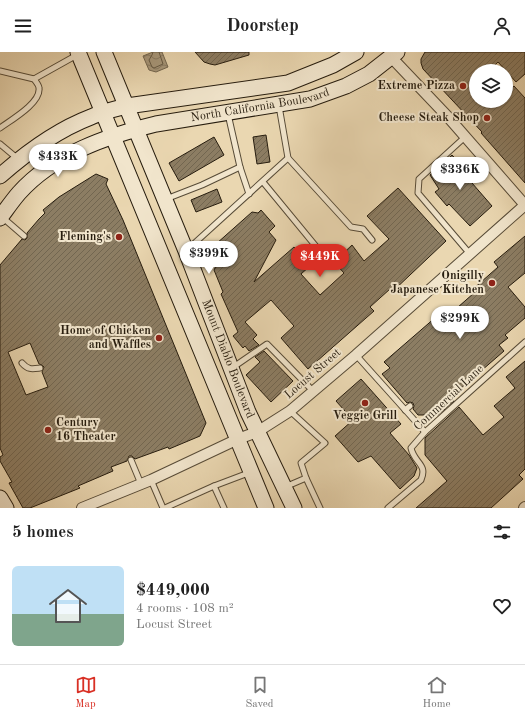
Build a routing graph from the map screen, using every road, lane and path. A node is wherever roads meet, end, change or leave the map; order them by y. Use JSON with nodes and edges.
{"nodes":[{"id":1,"x":104,"y":52,"type":"edge"},
{"id":2,"x":356,"y":52,"type":"edge"},
{"id":3,"x":79,"y":53,"type":"edge"},
{"id":4,"x":394,"y":55,"type":"edge"},
{"id":5,"x":0,"y":71,"type":"edge"},
{"id":6,"x":34,"y":79,"type":"junction"},
{"id":7,"x":279,"y":104,"type":"junction"},
{"id":8,"x":127,"y":106,"type":"junction"},
{"id":9,"x":103,"y":112,"type":"junction"},
{"id":10,"x":228,"y":113,"type":"junction"},
{"id":11,"x":0,"y":128,"type":"edge"},
{"id":12,"x":136,"y":129,"type":"junction"},
{"id":13,"x":113,"y":136,"type":"junction"},
{"id":14,"x":466,"y":137,"type":"junction"},
{"id":15,"x":0,"y":144,"type":"edge"},
{"id":16,"x":288,"y":158,"type":"junction"},
{"id":17,"x":18,"y":159,"type":"junction"},
{"id":18,"x":240,"y":167,"type":"junction"},
{"id":19,"x":0,"y":176,"type":"edge"},
{"id":20,"x":263,"y":182,"type":"junction"},
{"id":21,"x":249,"y":194,"type":"junction"},
{"id":22,"x":164,"y":200,"type":"junction"},
{"id":23,"x":525,"y":205,"type":"edge"},
{"id":24,"x":1,"y":217,"type":"edge"},
{"id":25,"x":24,"y":236,"type":"dead end"},
{"id":26,"x":372,"y":240,"type":"dead end"},
{"id":27,"x":186,"y":251,"type":"junction"},
{"id":28,"x":470,"y":254,"type":"junction"},
{"id":29,"x":328,"y":261,"type":"dead end"},
{"id":30,"x":525,"y":342,"type":"edge"},
{"id":31,"x":356,"y":355,"type":"junction"},
{"id":32,"x":22,"y":363,"type":"dead end"},
{"id":33,"x":40,"y":368,"type":"dead end"},
{"id":34,"x":232,"y":369,"type":"junction"},
{"id":35,"x":314,"y":392,"type":"junction"},
{"id":36,"x":410,"y":406,"type":"dead end"},
{"id":37,"x":405,"y":410,"type":"junction"},
{"id":38,"x":290,"y":411,"type":"junction"},
{"id":39,"x":257,"y":432,"type":"junction"},
{"id":40,"x":425,"y":432,"type":"junction"},
{"id":41,"x":238,"y":439,"type":"junction"},
{"id":42,"x":131,"y":460,"type":"dead end"},
{"id":43,"x":252,"y":472,"type":"junction"},
{"id":44,"x":306,"y":478,"type":"junction"},
{"id":45,"x":146,"y":482,"type":"junction"},
{"id":46,"x":214,"y":486,"type":"junction"},
{"id":47,"x":284,"y":487,"type":"junction"},
{"id":48,"x":0,"y":498,"type":"edge"},
{"id":49,"x":6,"y":508,"type":"edge"},
{"id":50,"x":82,"y":508,"type":"edge"},
{"id":51,"x":164,"y":508,"type":"edge"},
{"id":52,"x":224,"y":508,"type":"edge"},
{"id":53,"x":266,"y":508,"type":"edge"},
{"id":54,"x":294,"y":508,"type":"edge"},
{"id":55,"x":320,"y":508,"type":"edge"},
{"id":56,"x":388,"y":508,"type":"edge"}],
"edges":[{"from":1,"to":8,"type":"main road","name":"Mount Diablo Boulevard"},
{"from":2,"to":8,"type":"main road","name":"North California Boulevard"},
{"from":3,"to":6,"type":"lane"},
{"from":3,"to":9,"type":"main road","name":"Mount Diablo Boulevard"},
{"from":4,"to":7,"type":"main road","name":"North California Boulevard"},
{"from":4,"to":14,"type":"street"},
{"from":5,"to":6,"type":"lane"},
{"from":6,"to":11,"type":"lane"},
{"from":7,"to":10,"type":"main road","name":"North California Boulevard"},
{"from":7,"to":16,"type":"lane"},
{"from":8,"to":9,"type":"main road","name":"North California Boulevard"},
{"from":8,"to":12,"type":"main road","name":"Mount Diablo Boulevard"},
{"from":9,"to":13,"type":"main road","name":"Mount Diablo Boulevard"},
{"from":9,"to":17,"type":"main road","name":"North California Boulevard"},
{"from":10,"to":12,"type":"main road","name":"North California Boulevard"},
{"from":10,"to":18,"type":"lane"},
{"from":12,"to":13,"type":"main road","name":"North California Boulevard"},
{"from":12,"to":22,"type":"main road","name":"Mount Diablo Boulevard"},
{"from":13,"to":24,"type":"main road","name":"North California Boulevard"},
{"from":13,"to":41,"type":"main road","name":"Mount Diablo Boulevard"},
{"from":14,"to":23,"type":"street"},
{"from":14,"to":28,"type":"lane"},
{"from":15,"to":17,"type":"lane"},
{"from":16,"to":20,"type":"lane"},
{"from":16,"to":26,"type":"lane"},
{"from":17,"to":19,"type":"main road","name":"North California Boulevard"},
{"from":18,"to":21,"type":"lane"},
{"from":18,"to":22,"type":"lane"},
{"from":20,"to":21,"type":"lane"},
{"from":20,"to":29,"type":"lane"},
{"from":21,"to":27,"type":"lane"},
{"from":22,"to":27,"type":"main road","name":"Mount Diablo Boulevard"},
{"from":23,"to":28,"type":"street","name":"Locust Street"},
{"from":24,"to":25,"type":"lane"},
{"from":27,"to":34,"type":"main road","name":"Mount Diablo Boulevard"},
{"from":28,"to":31,"type":"street","name":"Locust Street"},
{"from":30,"to":40,"type":"lane","name":"Commercial Lane"},
{"from":31,"to":35,"type":"street","name":"Locust Street"},
{"from":31,"to":37,"type":"lane"},
{"from":32,"to":33,"type":"lane"},
{"from":34,"to":35,"type":"lane"},
{"from":34,"to":39,"type":"main road","name":"Mount Diablo Boulevard"},
{"from":35,"to":38,"type":"street","name":"Locust Street"},
{"from":36,"to":37,"type":"lane"},
{"from":37,"to":40,"type":"lane"},
{"from":38,"to":39,"type":"street","name":"Locust Street"},
{"from":38,"to":44,"type":"lane"},
{"from":39,"to":41,"type":"street","name":"Locust Street"},
{"from":39,"to":47,"type":"main road","name":"Mount Diablo Boulevard"},
{"from":40,"to":56,"type":"lane","name":"Commercial Lane"},
{"from":41,"to":43,"type":"main road","name":"Mount Diablo Boulevard"},
{"from":41,"to":45,"type":"street","name":"Locust Street"},
{"from":42,"to":45,"type":"lane"},
{"from":43,"to":46,"type":"lane"},
{"from":43,"to":53,"type":"main road","name":"Mount Diablo Boulevard"},
{"from":44,"to":47,"type":"lane"},
{"from":44,"to":55,"type":"lane"},
{"from":45,"to":50,"type":"street","name":"Locust Street"},
{"from":45,"to":51,"type":"lane"},
{"from":46,"to":51,"type":"lane"},
{"from":46,"to":52,"type":"lane"},
{"from":47,"to":54,"type":"main road","name":"Mount Diablo Boulevard"},
{"from":48,"to":49,"type":"main road"}]}
